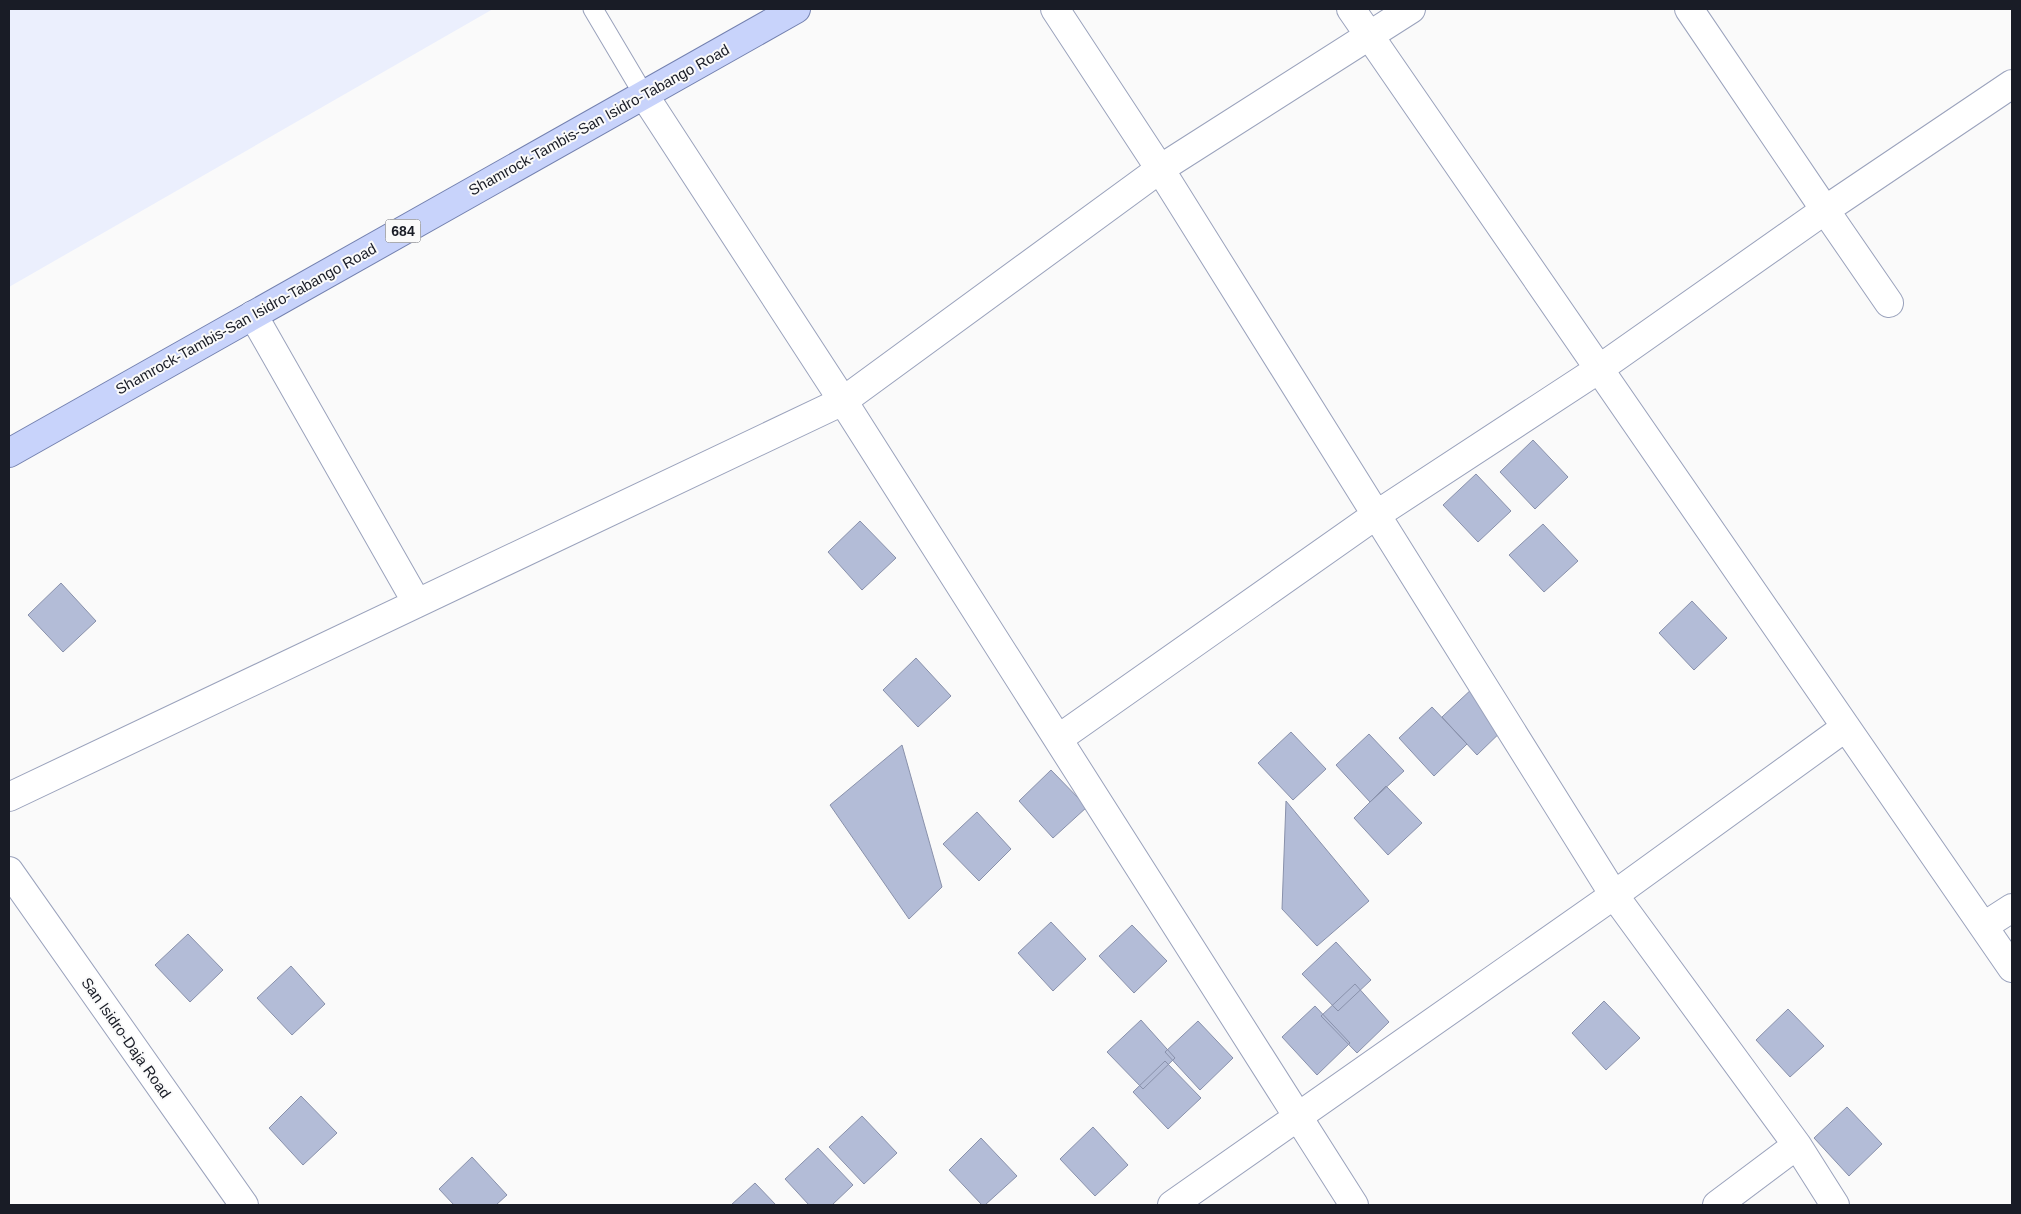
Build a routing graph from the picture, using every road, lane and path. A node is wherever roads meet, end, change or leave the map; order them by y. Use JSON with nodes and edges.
{"nodes":[{"id":1,"x":592,"y":9,"type":"edge"},
{"id":2,"x":796,"y":9,"type":"edge"},
{"id":3,"x":1055,"y":9,"type":"edge"},
{"id":4,"x":1351,"y":9,"type":"edge"},
{"id":5,"x":1411,"y":9,"type":"edge"},
{"id":6,"x":1689,"y":9,"type":"edge"},
{"id":7,"x":1370,"y":36,"type":"junction"},
{"id":8,"x":2012,"y":84,"type":"edge"},
{"id":9,"x":644,"y":95,"type":"junction"},
{"id":10,"x":1160,"y":169,"type":"junction"},
{"id":11,"x":1825,"y":210,"type":"junction"},
{"id":12,"x":1889,"y":303,"type":"dead end"},
{"id":13,"x":253,"y":316,"type":"junction"},
{"id":14,"x":1599,"y":369,"type":"junction"},
{"id":15,"x":843,"y":401,"type":"junction"},
{"id":16,"x":9,"y":453,"type":"edge"},
{"id":17,"x":1376,"y":515,"type":"junction"},
{"id":18,"x":418,"y":603,"type":"junction"},
{"id":19,"x":1846,"y":727,"type":"junction"},
{"id":20,"x":1058,"y":739,"type":"junction"},
{"id":21,"x":9,"y":797,"type":"edge"},
{"id":22,"x":9,"y":871,"type":"edge"},
{"id":23,"x":1614,"y":895,"type":"junction"},
{"id":24,"x":2012,"y":908,"type":"edge"},
{"id":25,"x":1984,"y":926,"type":"junction"},
{"id":26,"x":2012,"y":968,"type":"edge"},
{"id":27,"x":1298,"y":1116,"type":"junction"},
{"id":28,"x":1797,"y":1145,"type":"junction"},
{"id":29,"x":244,"y":1205,"type":"edge"},
{"id":30,"x":1172,"y":1205,"type":"edge"},
{"id":31,"x":1354,"y":1205,"type":"edge"},
{"id":32,"x":1716,"y":1205,"type":"edge"},
{"id":33,"x":1836,"y":1205,"type":"edge"}],
"edges":[{"from":1,"to":9,"type":"lane"},
{"from":2,"to":9,"type":"main road","name":"Shamrock-Tambis-San Isidro-Tabango Road","number":"684"},
{"from":3,"to":10,"type":"street"},
{"from":4,"to":7,"type":"street"},
{"from":5,"to":7,"type":"street"},
{"from":6,"to":11,"type":"street"},
{"from":7,"to":10,"type":"street"},
{"from":7,"to":14,"type":"street"},
{"from":8,"to":11,"type":"street"},
{"from":9,"to":13,"type":"main road","name":"Shamrock-Tambis-San Isidro-Tabango Road","number":"684"},
{"from":9,"to":15,"type":"street"},
{"from":10,"to":15,"type":"street"},
{"from":10,"to":17,"type":"street"},
{"from":11,"to":12,"type":"street"},
{"from":11,"to":14,"type":"street"},
{"from":13,"to":16,"type":"main road","name":"Shamrock-Tambis-San Isidro-Tabango Road","number":"684"},
{"from":13,"to":18,"type":"street"},
{"from":14,"to":17,"type":"street"},
{"from":14,"to":19,"type":"street"},
{"from":15,"to":18,"type":"street"},
{"from":15,"to":20,"type":"street"},
{"from":17,"to":20,"type":"street"},
{"from":17,"to":23,"type":"street"},
{"from":18,"to":21,"type":"street"},
{"from":19,"to":23,"type":"street"},
{"from":19,"to":25,"type":"street"},
{"from":20,"to":27,"type":"street"},
{"from":22,"to":29,"type":"street","name":"San Isidro-Daja Road"},
{"from":23,"to":27,"type":"street"},
{"from":23,"to":28,"type":"street"},
{"from":24,"to":25,"type":"street"},
{"from":25,"to":26,"type":"street"},
{"from":27,"to":30,"type":"street"},
{"from":27,"to":31,"type":"street"},
{"from":28,"to":32,"type":"street"},
{"from":28,"to":33,"type":"street"}]}
